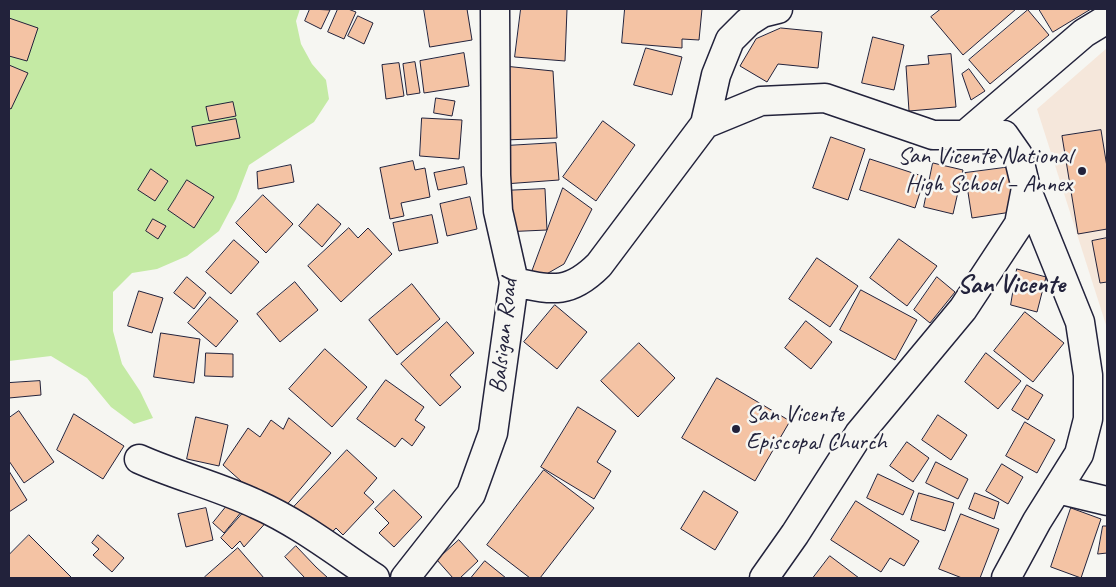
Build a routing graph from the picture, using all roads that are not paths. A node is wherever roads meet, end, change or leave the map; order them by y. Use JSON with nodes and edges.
{"nodes":[{"id":1,"x":495,"y":9,"type":"edge"},
{"id":2,"x":778,"y":9,"type":"edge"},
{"id":3,"x":1107,"y":19,"type":"edge"},
{"id":4,"x":704,"y":124,"type":"junction"},
{"id":5,"x":965,"y":135,"type":"junction"},
{"id":6,"x":1026,"y":188,"type":"junction"},
{"id":7,"x":514,"y":282,"type":"junction"},
{"id":8,"x":139,"y":459,"type":"dead end"},
{"id":9,"x":1057,"y":489,"type":"junction"},
{"id":10,"x":1107,"y":501,"type":"edge"},
{"id":11,"x":375,"y":578,"type":"edge"},
{"id":12,"x":405,"y":578,"type":"edge"},
{"id":13,"x":764,"y":578,"type":"edge"},
{"id":14,"x":1006,"y":578,"type":"edge"}],
"edges":[{"from":1,"to":7,"type":"street","name":"Balsigan Road"},
{"from":2,"to":4,"type":"street"},
{"from":3,"to":5,"type":"street"},
{"from":4,"to":5,"type":"street"},
{"from":4,"to":7,"type":"street"},
{"from":5,"to":6,"type":"street"},
{"from":6,"to":9,"type":"street"},
{"from":6,"to":13,"type":"street"},
{"from":7,"to":12,"type":"street","name":"Balsigan Road"},
{"from":8,"to":11,"type":"street"},
{"from":9,"to":10,"type":"street"},
{"from":9,"to":14,"type":"street"}]}
